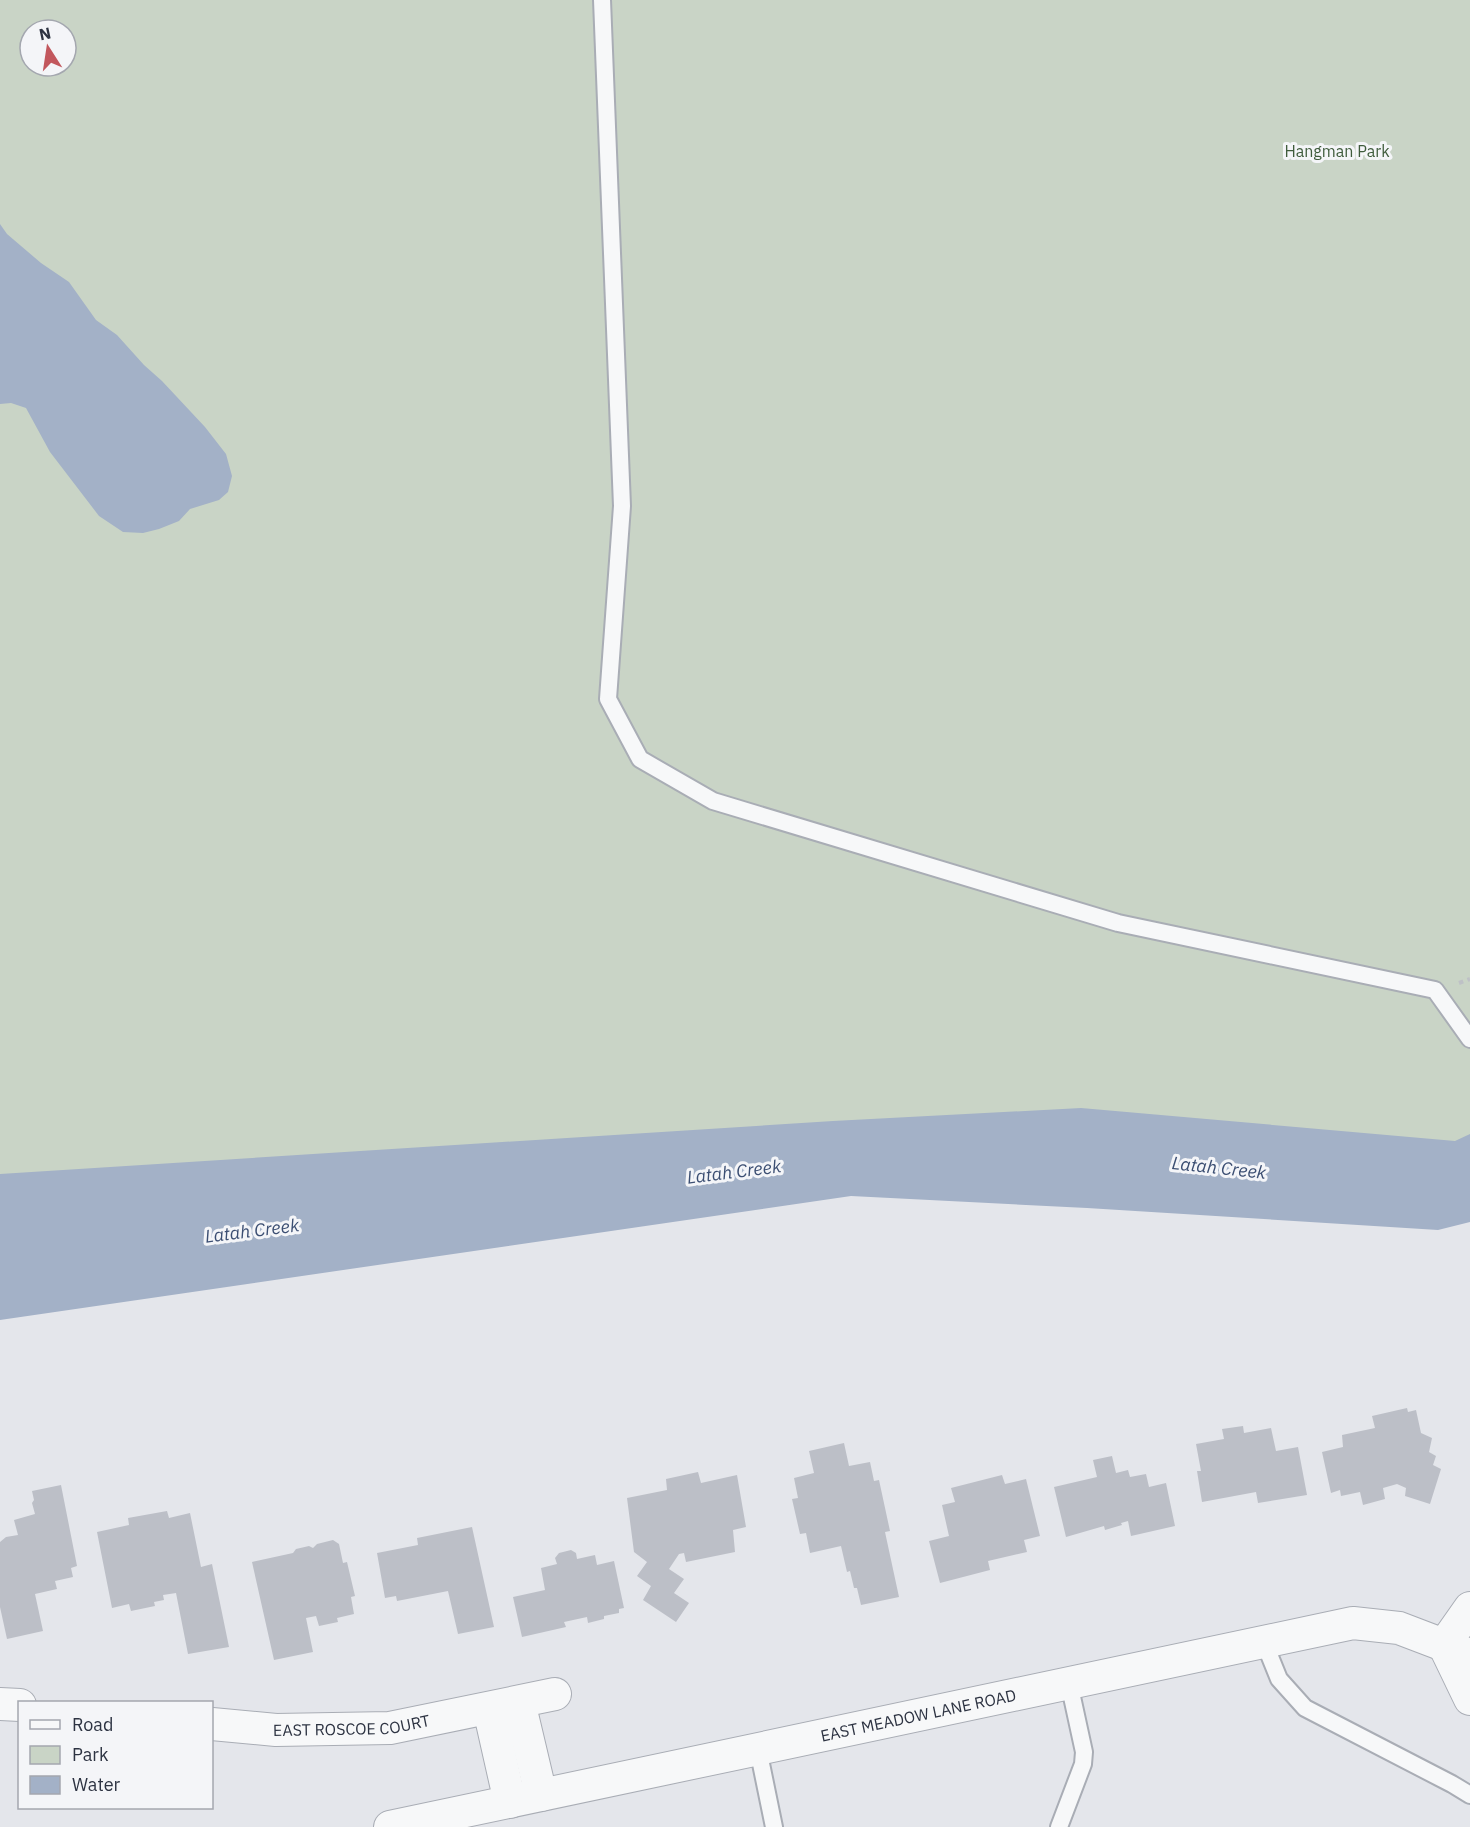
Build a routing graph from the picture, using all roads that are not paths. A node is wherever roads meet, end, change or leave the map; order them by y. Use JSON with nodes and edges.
{"nodes":[{"id":1,"x":602,"y":0,"type":"edge"},
{"id":2,"x":1470,"y":1039,"type":"edge"},
{"id":3,"x":1470,"y":1608,"type":"edge"},
{"id":4,"x":1264,"y":1641,"type":"junction"},
{"id":5,"x":1457,"y":1650,"type":"edge"},
{"id":6,"x":1069,"y":1683,"type":"junction"},
{"id":7,"x":555,"y":1694,"type":"dead end"},
{"id":8,"x":1470,"y":1699,"type":"edge"},
{"id":9,"x":519,"y":1702,"type":"junction"},
{"id":10,"x":0,"y":1704,"type":"edge"},
{"id":11,"x":18,"y":1706,"type":"edge"},
{"id":12,"x":489,"y":1709,"type":"junction"},
{"id":13,"x":213,"y":1724,"type":"edge"},
{"id":14,"x":758,"y":1749,"type":"junction"},
{"id":15,"x":541,"y":1795,"type":"junction"},
{"id":16,"x":1470,"y":1795,"type":"edge"},
{"id":17,"x":510,"y":1802,"type":"junction"},
{"id":18,"x":390,"y":1827,"type":"edge"},
{"id":19,"x":774,"y":1827,"type":"edge"},
{"id":20,"x":1059,"y":1827,"type":"edge"}],
"edges":[{"from":1,"to":2,"type":"lane"},
{"from":3,"to":5,"type":"street"},
{"from":4,"to":5,"type":"street","name":"EAST MEADOW LANE ROAD"},
{"from":4,"to":6,"type":"street","name":"EAST MEADOW LANE ROAD"},
{"from":4,"to":16,"type":"lane"},
{"from":5,"to":8,"type":"street"},
{"from":6,"to":14,"type":"street","name":"EAST MEADOW LANE ROAD"},
{"from":6,"to":20,"type":"lane"},
{"from":7,"to":9,"type":"street","name":"EAST ROSCOE COURT"},
{"from":9,"to":12,"type":"street","name":"EAST ROSCOE COURT"},
{"from":9,"to":15,"type":"street"},
{"from":10,"to":11,"type":"street"},
{"from":12,"to":13,"type":"street","name":"EAST ROSCOE COURT"},
{"from":12,"to":17,"type":"street"},
{"from":14,"to":15,"type":"street","name":"EAST MEADOW LANE ROAD"},
{"from":14,"to":19,"type":"lane"},
{"from":15,"to":17,"type":"street","name":"EAST MEADOW LANE ROAD"},
{"from":17,"to":18,"type":"street","name":"EAST MEADOW LANE ROAD"}]}
